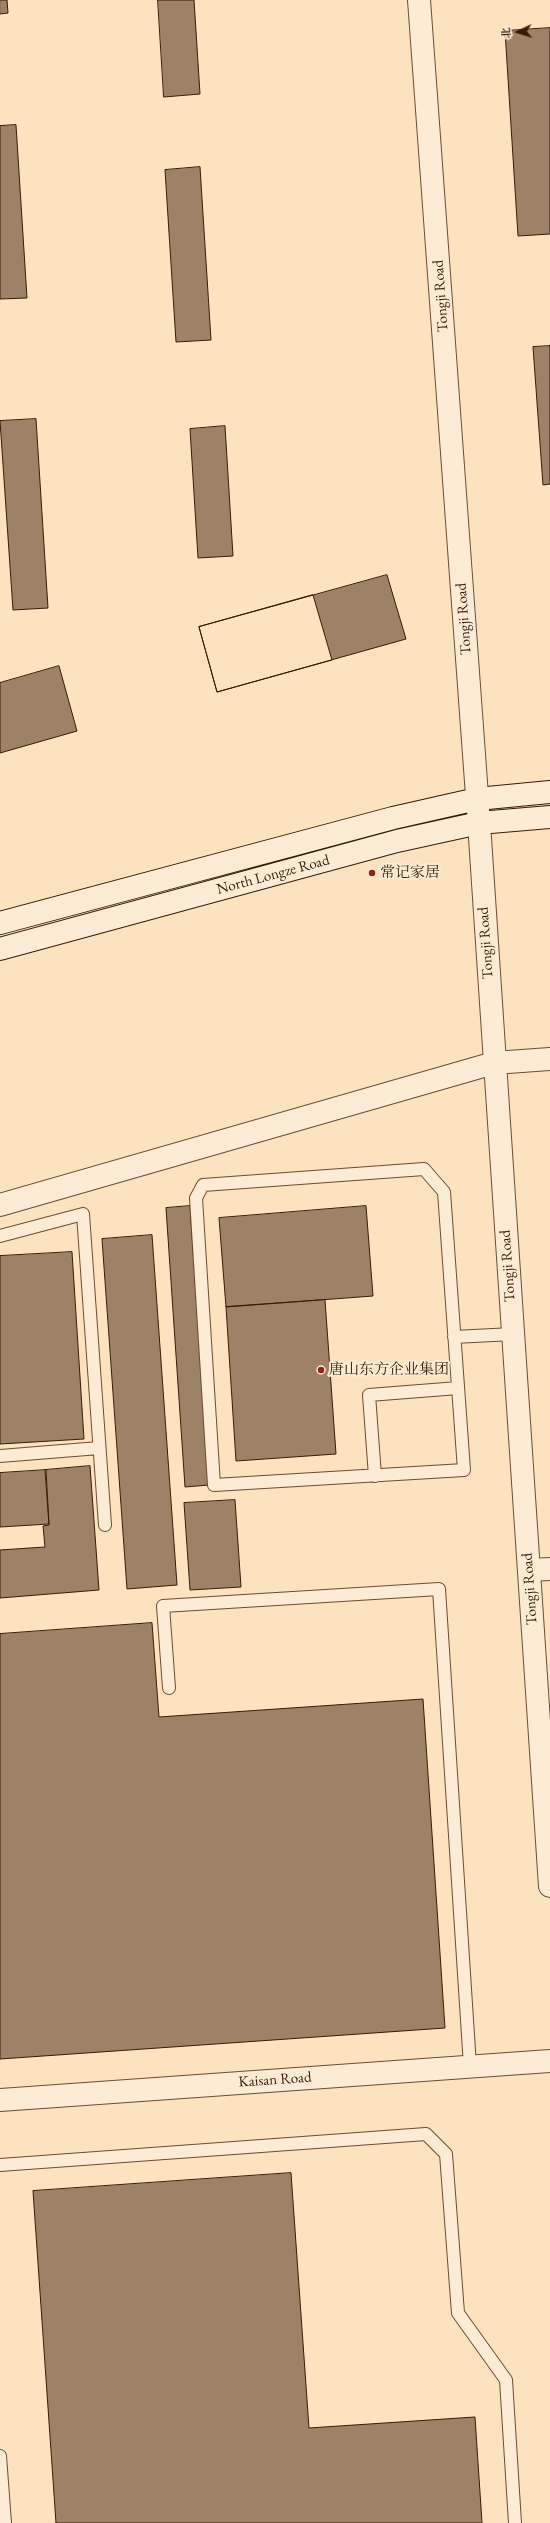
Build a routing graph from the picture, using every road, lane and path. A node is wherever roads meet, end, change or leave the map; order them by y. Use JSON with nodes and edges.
{"nodes":[{"id":1,"x":419,"y":0,"type":"edge"},
{"id":2,"x":550,"y":792,"type":"edge"},
{"id":3,"x":477,"y":799,"type":"junction"},
{"id":4,"x":550,"y":817,"type":"edge"},
{"id":5,"x":479,"y":823,"type":"junction"},
{"id":6,"x":0,"y":923,"type":"edge"},
{"id":7,"x":0,"y":949,"type":"edge"},
{"id":8,"x":550,"y":1059,"type":"edge"},
{"id":9,"x":494,"y":1063,"type":"junction"},
{"id":10,"x":0,"y":1205,"type":"edge"},
{"id":11,"x":0,"y":1236,"type":"edge"},
{"id":12,"x":513,"y":1334,"type":"junction"},
{"id":13,"x":454,"y":1337,"type":"junction"},
{"id":14,"x":458,"y":1388,"type":"junction"},
{"id":15,"x":99,"y":1448,"type":"junction"},
{"id":16,"x":0,"y":1456,"type":"edge"},
{"id":17,"x":375,"y":1476,"type":"junction"},
{"id":18,"x":105,"y":1525,"type":"dead end"},
{"id":19,"x":540,"y":1569,"type":"edge"},
{"id":20,"x":169,"y":1688,"type":"dead end"},
{"id":21,"x":550,"y":1886,"type":"edge"},
{"id":22,"x":550,"y":2061,"type":"edge"},
{"id":23,"x":470,"y":2066,"type":"junction"},
{"id":24,"x":0,"y":2100,"type":"edge"},
{"id":25,"x":0,"y":2165,"type":"edge"},
{"id":26,"x":0,"y":2456,"type":"edge"},
{"id":27,"x":4,"y":2523,"type":"edge"},
{"id":28,"x":515,"y":2523,"type":"edge"}],
"edges":[{"from":1,"to":3,"type":"street","name":"Tongji Road"},
{"from":2,"to":3,"type":"street","name":"North Longze Road"},
{"from":3,"to":5,"type":"street","name":"Tongji Road"},
{"from":3,"to":6,"type":"street","name":"North Longze Road"},
{"from":4,"to":5,"type":"street","name":"North Longze Road"},
{"from":5,"to":7,"type":"street","name":"North Longze Road"},
{"from":5,"to":9,"type":"street","name":"Tongji Road"},
{"from":8,"to":9,"type":"street"},
{"from":9,"to":10,"type":"street"},
{"from":9,"to":12,"type":"street","name":"Tongji Road"},
{"from":11,"to":15,"type":"lane"},
{"from":12,"to":13,"type":"lane"},
{"from":12,"to":19,"type":"street","name":"Tongji Road"},
{"from":13,"to":14,"type":"lane"},
{"from":13,"to":17,"type":"lane"},
{"from":14,"to":17,"type":"lane"},
{"from":14,"to":17,"type":"lane"},
{"from":15,"to":16,"type":"lane"},
{"from":15,"to":18,"type":"lane"},
{"from":19,"to":21,"type":"street","name":"Tongji Road"},
{"from":20,"to":23,"type":"lane"},
{"from":22,"to":23,"type":"street","name":"Kaisan Road"},
{"from":23,"to":24,"type":"street","name":"Kaisan Road"},
{"from":25,"to":28,"type":"lane"},
{"from":26,"to":27,"type":"lane"}]}
